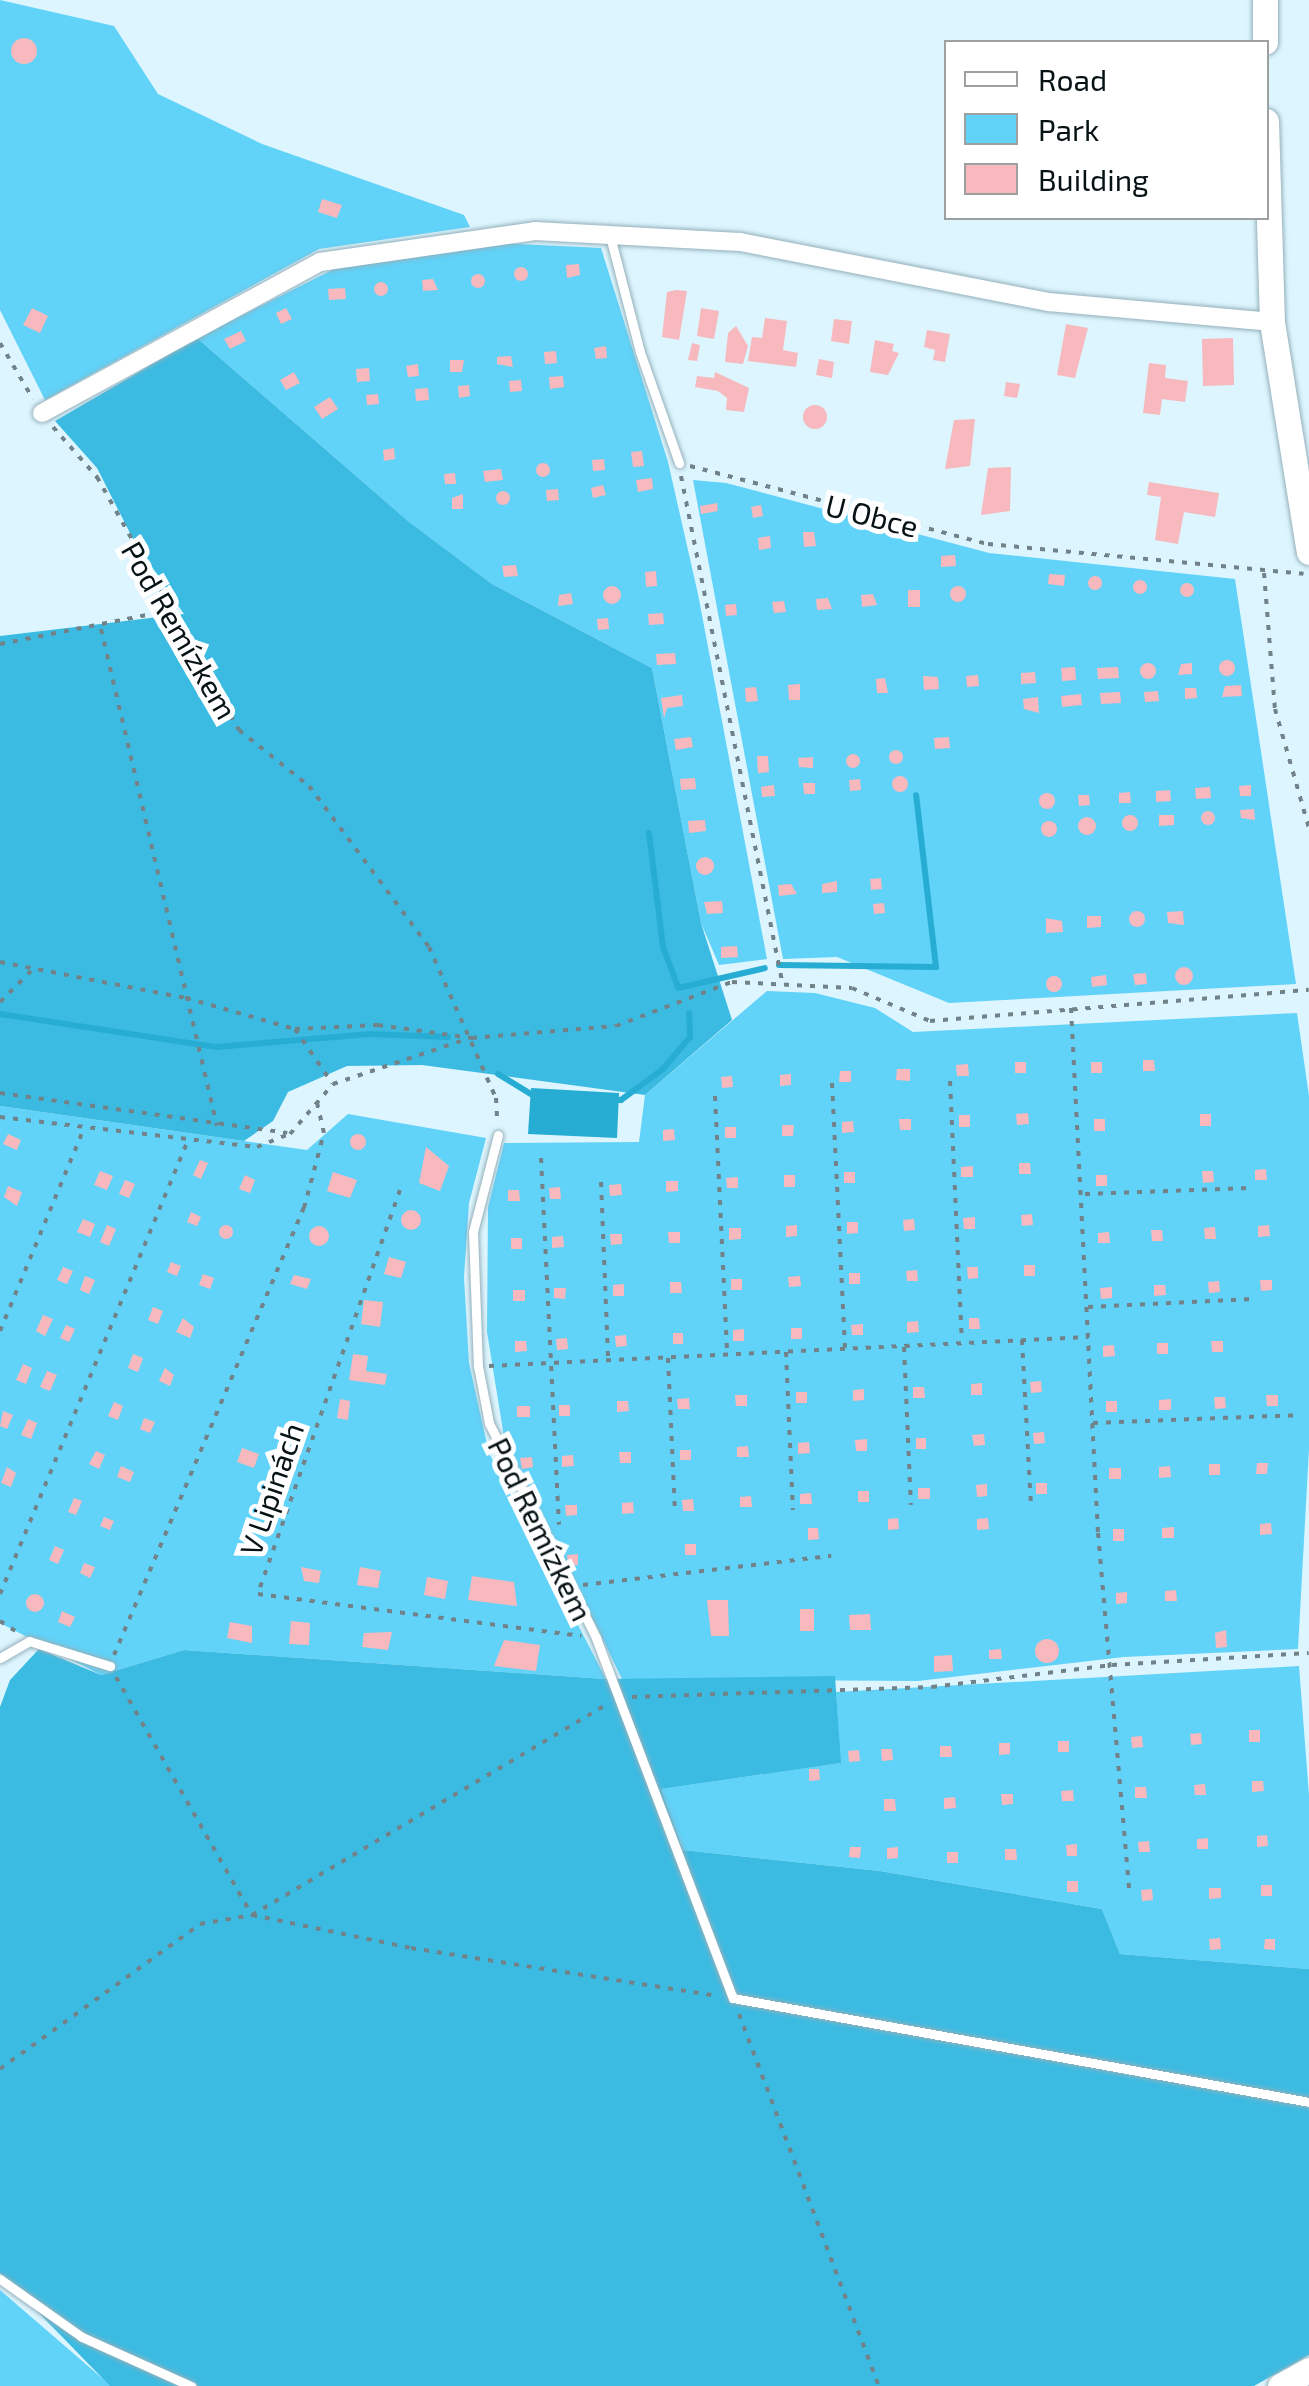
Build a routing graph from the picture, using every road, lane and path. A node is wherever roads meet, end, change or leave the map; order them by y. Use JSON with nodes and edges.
{"nodes":[{"id":1,"x":1264,"y":0,"type":"edge"},
{"id":2,"x":1265,"y":40,"type":"edge"},
{"id":3,"x":1269,"y":220,"type":"edge"},
{"id":4,"x":609,"y":231,"type":"junction"},
{"id":5,"x":1272,"y":322,"type":"junction"},
{"id":6,"x":0,"y":343,"type":"edge"},
{"id":7,"x":42,"y":414,"type":"junction"},
{"id":8,"x":679,"y":463,"type":"junction"},
{"id":9,"x":1309,"y":552,"type":"edge"},
{"id":10,"x":1264,"y":571,"type":"junction"},
{"id":11,"x":1309,"y":574,"type":"edge"},
{"id":12,"x":170,"y":610,"type":"junction"},
{"id":13,"x":101,"y":629,"type":"junction"},
{"id":14,"x":0,"y":644,"type":"edge"},
{"id":15,"x":1309,"y":828,"type":"edge"},
{"id":16,"x":0,"y":962,"type":"edge"},
{"id":17,"x":32,"y":970,"type":"junction"},
{"id":18,"x":782,"y":981,"type":"junction"},
{"id":19,"x":1309,"y":990,"type":"edge"},
{"id":20,"x":186,"y":998,"type":"junction"},
{"id":21,"x":0,"y":1002,"type":"edge"},
{"id":22,"x":1070,"y":1008,"type":"junction"},
{"id":23,"x":295,"y":1028,"type":"junction"},
{"id":24,"x":472,"y":1038,"type":"junction"},
{"id":25,"x":950,"y":1081,"type":"dead end"},
{"id":26,"x":832,"y":1082,"type":"dead end"},
{"id":27,"x":333,"y":1084,"type":"junction"},
{"id":28,"x":0,"y":1093,"type":"edge"},
{"id":29,"x":316,"y":1096,"type":"junction"},
{"id":30,"x":715,"y":1096,"type":"dead end"},
{"id":31,"x":0,"y":1118,"type":"edge"},
{"id":32,"x":217,"y":1126,"type":"junction"},
{"id":33,"x":84,"y":1128,"type":"junction"},
{"id":34,"x":290,"y":1134,"type":"junction"},
{"id":35,"x":498,"y":1135,"type":"joint"},
{"id":36,"x":186,"y":1143,"type":"junction"},
{"id":37,"x":541,"y":1158,"type":"dead end"},
{"id":38,"x":601,"y":1182,"type":"dead end"},
{"id":39,"x":1250,"y":1188,"type":"dead end"},
{"id":40,"x":400,"y":1190,"type":"dead end"},
{"id":41,"x":1082,"y":1194,"type":"junction"},
{"id":42,"x":1253,"y":1299,"type":"dead end"},
{"id":43,"x":1088,"y":1307,"type":"junction"},
{"id":44,"x":0,"y":1331,"type":"edge"},
{"id":45,"x":1088,"y":1337,"type":"junction"},
{"id":46,"x":1022,"y":1340,"type":"junction"},
{"id":47,"x":962,"y":1342,"type":"junction"},
{"id":48,"x":904,"y":1347,"type":"junction"},
{"id":49,"x":845,"y":1349,"type":"junction"},
{"id":50,"x":786,"y":1352,"type":"junction"},
{"id":51,"x":727,"y":1355,"type":"junction"},
{"id":52,"x":668,"y":1358,"type":"junction"},
{"id":53,"x":608,"y":1360,"type":"junction"},
{"id":54,"x":550,"y":1363,"type":"junction"},
{"id":55,"x":478,"y":1366,"type":"junction"},
{"id":56,"x":1298,"y":1415,"type":"dead end"},
{"id":57,"x":1093,"y":1423,"type":"junction"},
{"id":58,"x":911,"y":1504,"type":"dead end"},
{"id":59,"x":1031,"y":1504,"type":"dead end"},
{"id":60,"x":793,"y":1510,"type":"dead end"},
{"id":61,"x":675,"y":1514,"type":"dead end"},
{"id":62,"x":558,"y":1525,"type":"dead end"},
{"id":63,"x":831,"y":1556,"type":"dead end"},
{"id":64,"x":569,"y":1587,"type":"junction"},
{"id":65,"x":0,"y":1594,"type":"edge"},
{"id":66,"x":0,"y":1621,"type":"edge"},
{"id":67,"x":21,"y":1635,"type":"dead end"},
{"id":68,"x":596,"y":1638,"type":"junction"},
{"id":69,"x":1309,"y":1653,"type":"edge"},
{"id":70,"x":0,"y":1658,"type":"edge"},
{"id":71,"x":1112,"y":1665,"type":"junction"},
{"id":72,"x":110,"y":1666,"type":"junction"},
{"id":73,"x":617,"y":1698,"type":"junction"},
{"id":74,"x":1130,"y":1896,"type":"dead end"},
{"id":75,"x":252,"y":1916,"type":"junction"},
{"id":76,"x":734,"y":1998,"type":"junction"},
{"id":77,"x":0,"y":2069,"type":"edge"},
{"id":78,"x":1309,"y":2102,"type":"edge"},
{"id":79,"x":0,"y":2279,"type":"edge"},
{"id":80,"x":1309,"y":2370,"type":"edge"},
{"id":81,"x":191,"y":2386,"type":"edge"},
{"id":82,"x":879,"y":2386,"type":"edge"},
{"id":83,"x":1280,"y":2386,"type":"edge"}],
"edges":[{"from":1,"to":2,"type":"street"},
{"from":3,"to":5,"type":"street"},
{"from":4,"to":5,"type":"street"},
{"from":4,"to":7,"type":"street"},
{"from":4,"to":8,"type":"lane"},
{"from":5,"to":9,"type":"street"},
{"from":6,"to":7,"type":"path","name":"Pod Remízkem"},
{"from":7,"to":12,"type":"path","name":"Pod Remízkem"},
{"from":8,"to":10,"type":"path","name":"U Obce"},
{"from":8,"to":18,"type":"path"},
{"from":10,"to":11,"type":"path","name":"U Obce"},
{"from":10,"to":15,"type":"path"},
{"from":12,"to":13,"type":"path"},
{"from":12,"to":24,"type":"path","name":"Pod Remízkem"},
{"from":13,"to":14,"type":"path"},
{"from":13,"to":20,"type":"path"},
{"from":16,"to":17,"type":"path"},
{"from":17,"to":20,"type":"path"},
{"from":17,"to":21,"type":"path"},
{"from":18,"to":22,"type":"path"},
{"from":18,"to":24,"type":"path"},
{"from":19,"to":22,"type":"path"},
{"from":20,"to":23,"type":"path"},
{"from":20,"to":32,"type":"path"},
{"from":22,"to":41,"type":"path"},
{"from":23,"to":24,"type":"path"},
{"from":23,"to":27,"type":"path"},
{"from":24,"to":27,"type":"path"},
{"from":24,"to":35,"type":"path","name":"Pod Remízkem"},
{"from":25,"to":47,"type":"path"},
{"from":26,"to":49,"type":"path"},
{"from":27,"to":29,"type":"path"},
{"from":28,"to":32,"type":"path"},
{"from":29,"to":34,"type":"path"},
{"from":29,"to":72,"type":"path"},
{"from":30,"to":51,"type":"path"},
{"from":31,"to":33,"type":"path"},
{"from":32,"to":34,"type":"path"},
{"from":33,"to":36,"type":"path"},
{"from":33,"to":44,"type":"path"},
{"from":34,"to":36,"type":"path"},
{"from":35,"to":55,"type":"lane","name":"Pod Remízkem"},
{"from":36,"to":65,"type":"path"},
{"from":37,"to":54,"type":"path"},
{"from":38,"to":53,"type":"path"},
{"from":39,"to":41,"type":"path"},
{"from":40,"to":68,"type":"path","name":"V Lipinách"},
{"from":41,"to":43,"type":"path"},
{"from":42,"to":43,"type":"path"},
{"from":43,"to":45,"type":"path"},
{"from":45,"to":46,"type":"path"},
{"from":45,"to":57,"type":"path"},
{"from":46,"to":47,"type":"path"},
{"from":46,"to":59,"type":"path"},
{"from":47,"to":48,"type":"path"},
{"from":48,"to":49,"type":"path"},
{"from":48,"to":58,"type":"path"},
{"from":49,"to":50,"type":"path"},
{"from":50,"to":51,"type":"path"},
{"from":50,"to":60,"type":"path"},
{"from":51,"to":52,"type":"path"},
{"from":52,"to":53,"type":"path"},
{"from":52,"to":61,"type":"path"},
{"from":53,"to":54,"type":"path"},
{"from":54,"to":55,"type":"path"},
{"from":54,"to":62,"type":"path"},
{"from":55,"to":64,"type":"lane","name":"Pod Remízkem"},
{"from":56,"to":57,"type":"path"},
{"from":57,"to":71,"type":"path"},
{"from":63,"to":64,"type":"path"},
{"from":64,"to":68,"type":"lane","name":"Pod Remízkem"},
{"from":66,"to":67,"type":"path"},
{"from":68,"to":73,"type":"lane","name":"Pod Remízkem"},
{"from":69,"to":71,"type":"path"},
{"from":70,"to":72,"type":"lane"},
{"from":71,"to":73,"type":"path"},
{"from":71,"to":74,"type":"path"},
{"from":72,"to":75,"type":"path"},
{"from":73,"to":75,"type":"path"},
{"from":73,"to":76,"type":"lane","name":"Pod Remízkem"},
{"from":75,"to":76,"type":"path"},
{"from":75,"to":77,"type":"path"},
{"from":76,"to":78,"type":"lane"},
{"from":76,"to":82,"type":"path"},
{"from":79,"to":81,"type":"lane"},
{"from":80,"to":83,"type":"street"}]}
